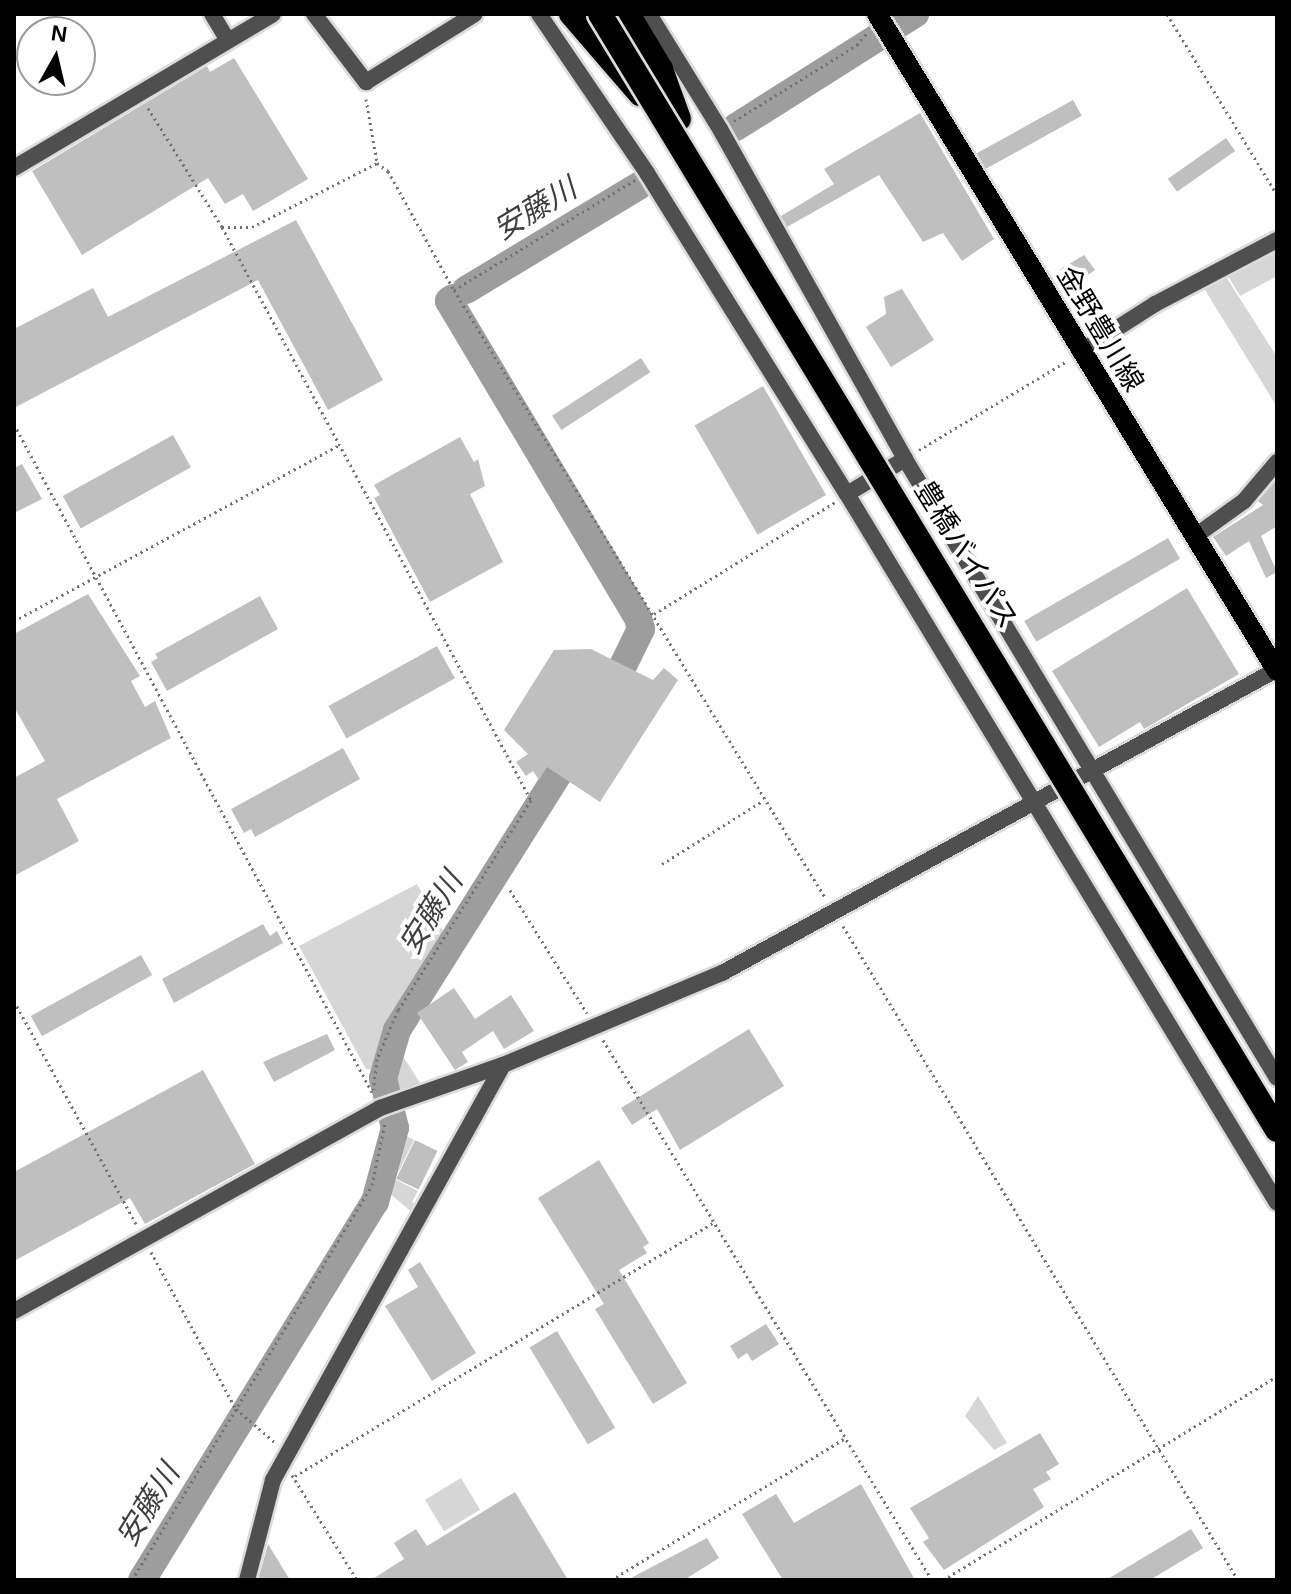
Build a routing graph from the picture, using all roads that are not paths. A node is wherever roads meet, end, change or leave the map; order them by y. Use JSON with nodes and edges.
{"nodes":[{"id":1,"x":212,"y":14,"type":"edge"},
{"id":2,"x":273,"y":14,"type":"edge"},
{"id":3,"x":314,"y":14,"type":"edge"},
{"id":4,"x":475,"y":14,"type":"edge"},
{"id":5,"x":539,"y":14,"type":"edge"},
{"id":6,"x":571,"y":14,"type":"edge"},
{"id":7,"x":600,"y":14,"type":"edge"},
{"id":8,"x":615,"y":14,"type":"edge"},
{"id":9,"x":628,"y":14,"type":"edge"},
{"id":10,"x":649,"y":14,"type":"edge"},
{"id":11,"x":877,"y":14,"type":"edge"},
{"id":12,"x":228,"y":41,"type":"junction"},
{"id":13,"x":672,"y":121,"type":"junction"},
{"id":14,"x":14,"y":168,"type":"edge"},
{"id":15,"x":1277,"y":240,"type":"edge"},
{"id":16,"x":1080,"y":352,"type":"junction"},
{"id":17,"x":905,"y":459,"type":"junction"},
{"id":18,"x":1277,"y":462,"type":"edge"},
{"id":19,"x":847,"y":494,"type":"junction"},
{"id":20,"x":1194,"y":537,"type":"junction"},
{"id":21,"x":1277,"y":671,"type":"edge"},
{"id":22,"x":1093,"y":770,"type":"junction"},
{"id":23,"x":1034,"y":802,"type":"junction"},
{"id":24,"x":503,"y":1065,"type":"junction"},
{"id":25,"x":1277,"y":1078,"type":"edge"},
{"id":26,"x":1277,"y":1108,"type":"edge"},
{"id":27,"x":1277,"y":1130,"type":"edge"},
{"id":28,"x":1277,"y":1203,"type":"edge"},
{"id":29,"x":14,"y":1311,"type":"edge"},
{"id":30,"x":247,"y":1580,"type":"edge"}],
"edges":[{"from":1,"to":12,"type":"street"},
{"from":2,"to":12,"type":"street"},
{"from":3,"to":4,"type":"street"},
{"from":5,"to":19,"type":"street"},
{"from":6,"to":13,"type":"highway","bridge":true},
{"from":7,"to":13,"type":"highway","name":"豊橋バイパス","bridge":true},
{"from":8,"to":13,"type":"highway","name":"豊橋バイパス"},
{"from":9,"to":13,"type":"highway"},
{"from":10,"to":17,"type":"street"},
{"from":11,"to":16,"type":"main road","name":"金野豊川線"},
{"from":12,"to":14,"type":"street"},
{"from":13,"to":26,"type":"highway","name":"豊橋バイパス"},
{"from":13,"to":27,"type":"highway","name":"豊橋バイパス","bridge":true},
{"from":15,"to":16,"type":"street"},
{"from":16,"to":20,"type":"main road","name":"金野豊川線"},
{"from":17,"to":19,"type":"street"},
{"from":17,"to":22,"type":"street"},
{"from":18,"to":20,"type":"street"},
{"from":19,"to":23,"type":"street"},
{"from":20,"to":21,"type":"main road","name":"金野豊川線"},
{"from":21,"to":22,"type":"street"},
{"from":22,"to":23,"type":"street"},
{"from":22,"to":25,"type":"street"},
{"from":23,"to":24,"type":"street"},
{"from":23,"to":28,"type":"street"},
{"from":24,"to":29,"type":"street"},
{"from":24,"to":30,"type":"street"}]}
